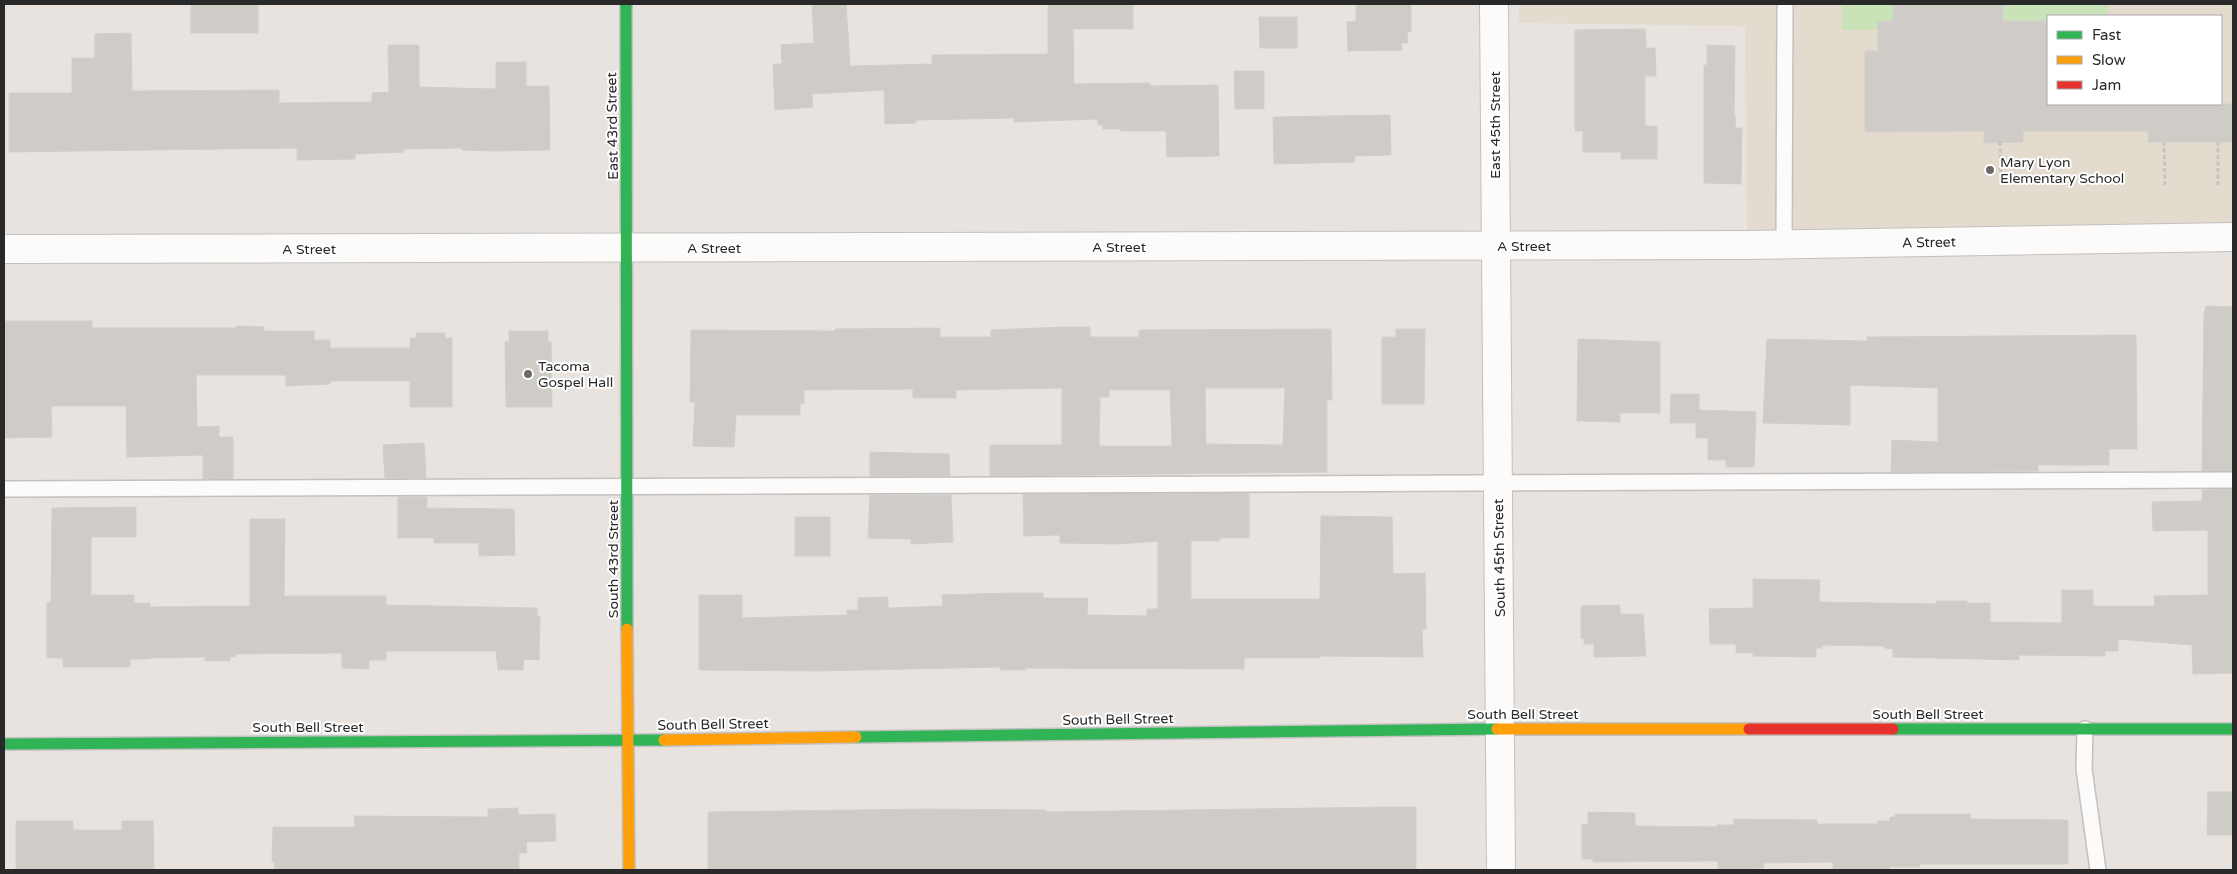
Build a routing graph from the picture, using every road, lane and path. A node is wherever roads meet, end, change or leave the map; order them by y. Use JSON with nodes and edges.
{"nodes":[{"id":1,"x":626,"y":4,"type":"edge"},
{"id":2,"x":1494,"y":4,"type":"edge"},
{"id":3,"x":1785,"y":4,"type":"edge"},
{"id":4,"x":2000,"y":142,"type":"dead end"},
{"id":5,"x":2164,"y":142,"type":"dead end"},
{"id":6,"x":2218,"y":142,"type":"dead end"},
{"id":7,"x":2001,"y":185,"type":"dead end"},
{"id":8,"x":2165,"y":186,"type":"dead end"},
{"id":9,"x":2218,"y":186,"type":"dead end"},
{"id":10,"x":2233,"y":237,"type":"edge"},
{"id":11,"x":1784,"y":244,"type":"junction"},
{"id":12,"x":1495,"y":246,"type":"junction"},
{"id":13,"x":629,"y":248,"type":"junction"},
{"id":14,"x":4,"y":249,"type":"edge"},
{"id":15,"x":2233,"y":480,"type":"edge"},
{"id":16,"x":1498,"y":483,"type":"junction"},
{"id":17,"x":629,"y":486,"type":"junction"},
{"id":18,"x":4,"y":489,"type":"edge"},
{"id":19,"x":1500,"y":729,"type":"junction"},
{"id":20,"x":2085,"y":729,"type":"junction"},
{"id":21,"x":2233,"y":729,"type":"edge"},
{"id":22,"x":628,"y":740,"type":"junction"},
{"id":23,"x":4,"y":744,"type":"edge"},
{"id":24,"x":630,"y":870,"type":"edge"},
{"id":25,"x":1500,"y":870,"type":"edge"},
{"id":26,"x":2098,"y":870,"type":"edge"}],
"edges":[{"from":1,"to":13,"type":"street","name":"East 43rd Street"},
{"from":2,"to":12,"type":"street","name":"East 45th Street"},
{"from":3,"to":11,"type":"lane"},
{"from":4,"to":7,"type":"path"},
{"from":5,"to":8,"type":"path"},
{"from":6,"to":9,"type":"path"},
{"from":10,"to":11,"type":"street","name":"A Street"},
{"from":11,"to":12,"type":"street","name":"A Street"},
{"from":12,"to":13,"type":"street","name":"A Street"},
{"from":12,"to":16,"type":"street","name":"South 45th Street"},
{"from":13,"to":14,"type":"street","name":"A Street"},
{"from":13,"to":17,"type":"street","name":"South 43rd Street"},
{"from":15,"to":16,"type":"lane"},
{"from":16,"to":17,"type":"lane"},
{"from":16,"to":19,"type":"street","name":"South 45th Street"},
{"from":17,"to":18,"type":"lane"},
{"from":17,"to":22,"type":"street","name":"South 43rd Street"},
{"from":19,"to":20,"type":"street","name":"South Bell Street"},
{"from":19,"to":22,"type":"street","name":"South Bell Street"},
{"from":19,"to":25,"type":"street","name":"South 45th Street"},
{"from":20,"to":21,"type":"street","name":"South Bell Street"},
{"from":20,"to":26,"type":"lane"},
{"from":22,"to":23,"type":"street","name":"South Bell Street"},
{"from":22,"to":24,"type":"street","name":"South 43rd Street"}]}
